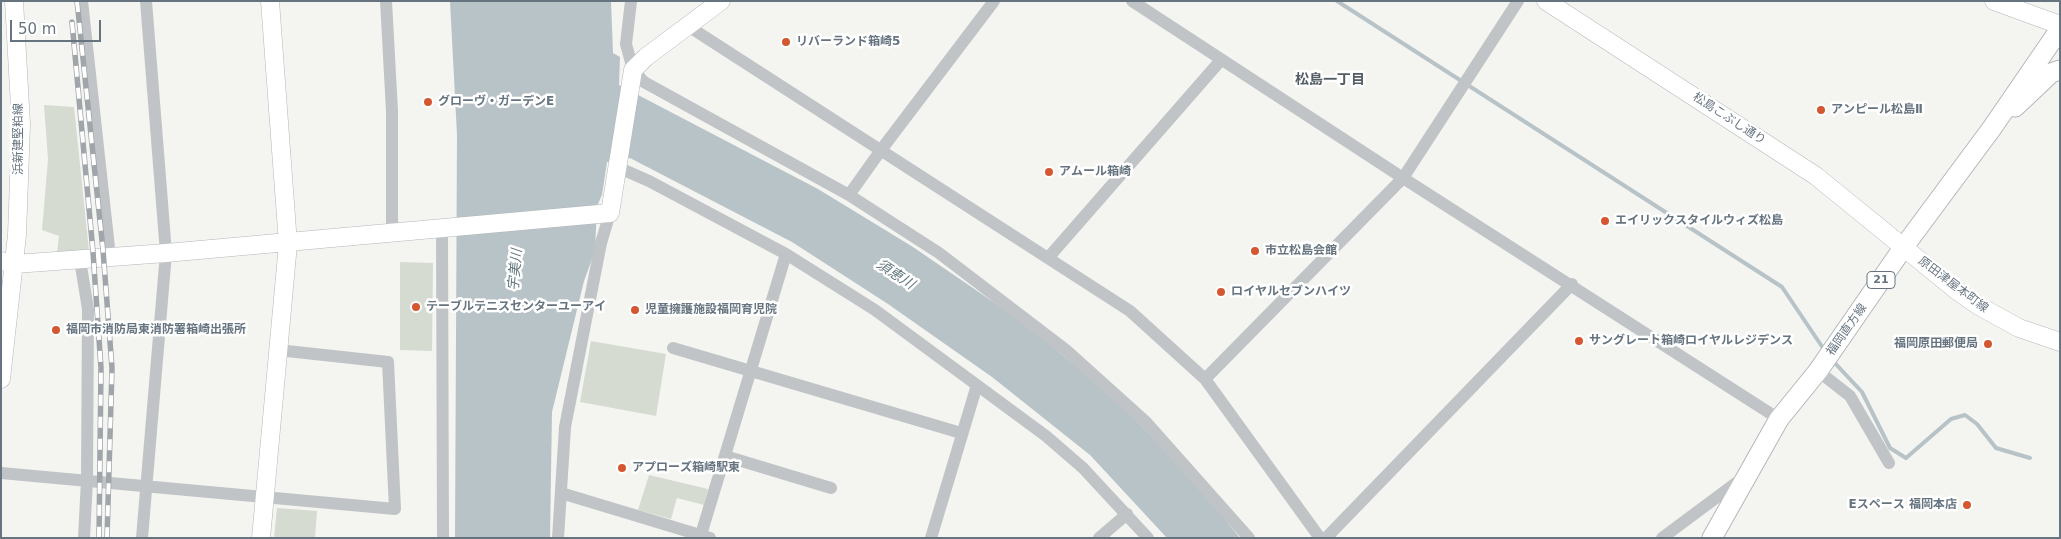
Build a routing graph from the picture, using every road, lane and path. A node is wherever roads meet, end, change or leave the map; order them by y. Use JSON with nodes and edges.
{"nodes":[{"id":1,"x":14,"y":1,"type":"edge"},
{"id":2,"x":82,"y":1,"type":"edge"},
{"id":3,"x":146,"y":1,"type":"edge"},
{"id":4,"x":270,"y":1,"type":"edge"},
{"id":5,"x":386,"y":1,"type":"edge"},
{"id":6,"x":632,"y":1,"type":"edge"},
{"id":7,"x":721,"y":1,"type":"edge"},
{"id":8,"x":994,"y":1,"type":"edge"},
{"id":9,"x":1132,"y":1,"type":"edge"},
{"id":10,"x":1518,"y":1,"type":"edge"},
{"id":11,"x":1546,"y":1,"type":"edge"},
{"id":12,"x":1994,"y":1,"type":"edge"},
{"id":13,"x":2060,"y":25,"type":"edge"},
{"id":14,"x":688,"y":26,"type":"junction"},
{"id":15,"x":2060,"y":29,"type":"edge"},
{"id":16,"x":1221,"y":60,"type":"junction"},
{"id":17,"x":2060,"y":70,"type":"edge"},
{"id":18,"x":631,"y":77,"type":"junction"},
{"id":19,"x":1992,"y":128,"type":"junction"},
{"id":20,"x":881,"y":150,"type":"junction"},
{"id":21,"x":618,"y":163,"type":"junction"},
{"id":22,"x":1403,"y":178,"type":"junction"},
{"id":23,"x":849,"y":195,"type":"junction"},
{"id":24,"x":605,"y":214,"type":"junction"},
{"id":25,"x":447,"y":228,"type":"junction"},
{"id":26,"x":392,"y":234,"type":"junction"},
{"id":27,"x":288,"y":244,"type":"junction"},
{"id":28,"x":1903,"y":248,"type":"junction"},
{"id":29,"x":166,"y":253,"type":"junction"},
{"id":30,"x":786,"y":254,"type":"junction"},
{"id":31,"x":110,"y":257,"type":"junction"},
{"id":32,"x":1048,"y":258,"type":"junction"},
{"id":33,"x":80,"y":260,"type":"junction"},
{"id":34,"x":8,"y":262,"type":"edge"},
{"id":35,"x":1572,"y":284,"type":"junction"},
{"id":36,"x":2060,"y":342,"type":"edge"},
{"id":37,"x":673,"y":348,"type":"dead end"},
{"id":38,"x":277,"y":353,"type":"junction"},
{"id":39,"x":750,"y":370,"type":"junction"},
{"id":40,"x":1818,"y":371,"type":"junction"},
{"id":41,"x":1,"y":379,"type":"edge"},
{"id":42,"x":1205,"y":379,"type":"junction"},
{"id":43,"x":977,"y":385,"type":"junction"},
{"id":44,"x":1779,"y":419,"type":"junction"},
{"id":45,"x":961,"y":434,"type":"junction"},
{"id":46,"x":724,"y":456,"type":"junction"},
{"id":47,"x":1889,"y":463,"type":"dead end"},
{"id":48,"x":1,"y":473,"type":"edge"},
{"id":49,"x":1748,"y":474,"type":"junction"},
{"id":50,"x":87,"y":480,"type":"junction"},
{"id":51,"x":146,"y":485,"type":"junction"},
{"id":52,"x":831,"y":488,"type":"dead end"},
{"id":53,"x":560,"y":493,"type":"junction"},
{"id":54,"x":264,"y":497,"type":"junction"},
{"id":55,"x":1127,"y":514,"type":"junction"},
{"id":56,"x":704,"y":537,"type":"edge"},
{"id":57,"x":84,"y":538,"type":"edge"},
{"id":58,"x":142,"y":538,"type":"edge"},
{"id":59,"x":261,"y":538,"type":"edge"},
{"id":60,"x":443,"y":538,"type":"edge"},
{"id":61,"x":558,"y":538,"type":"edge"},
{"id":62,"x":932,"y":538,"type":"edge"},
{"id":63,"x":1099,"y":538,"type":"edge"},
{"id":64,"x":1148,"y":538,"type":"edge"},
{"id":65,"x":1249,"y":538,"type":"edge"},
{"id":66,"x":1320,"y":538,"type":"edge"},
{"id":67,"x":1326,"y":538,"type":"edge"},
{"id":68,"x":1662,"y":538,"type":"edge"},
{"id":69,"x":1712,"y":538,"type":"edge"}],
"edges":[{"from":1,"to":34,"type":"street","name":"浜新建堅粕線"},
{"from":2,"to":31,"type":"street"},
{"from":3,"to":29,"type":"street"},
{"from":4,"to":27,"type":"street"},
{"from":5,"to":26,"type":"street"},
{"from":6,"to":18,"type":"street"},
{"from":7,"to":14,"type":"street"},
{"from":8,"to":20,"type":"street"},
{"from":9,"to":16,"type":"street"},
{"from":10,"to":22,"type":"street"},
{"from":11,"to":28,"type":"street","name":"松島こぶし通り"},
{"from":12,"to":13,"type":"street"},
{"from":14,"to":18,"type":"street"},
{"from":14,"to":20,"type":"street"},
{"from":15,"to":19,"type":"main road","name":"福岡直方線","number":"21"},
{"from":16,"to":22,"type":"street"},
{"from":16,"to":32,"type":"street"},
{"from":17,"to":19,"type":"main road"},
{"from":18,"to":21,"type":"street"},
{"from":18,"to":23,"type":"street"},
{"from":19,"to":28,"type":"main road","name":"福岡直方線","number":"21"},
{"from":20,"to":23,"type":"street"},
{"from":20,"to":32,"type":"street"},
{"from":21,"to":24,"type":"street"},
{"from":21,"to":30,"type":"street"},
{"from":22,"to":35,"type":"street"},
{"from":22,"to":42,"type":"street"},
{"from":23,"to":65,"type":"street"},
{"from":24,"to":25,"type":"street"},
{"from":24,"to":53,"type":"street"},
{"from":25,"to":26,"type":"street"},
{"from":25,"to":60,"type":"street"},
{"from":26,"to":27,"type":"street"},
{"from":27,"to":29,"type":"street"},
{"from":27,"to":38,"type":"street"},
{"from":28,"to":36,"type":"street","name":"原田津屋本町線"},
{"from":28,"to":40,"type":"main road","name":"福岡直方線","number":"21"},
{"from":29,"to":31,"type":"street"},
{"from":29,"to":51,"type":"street"},
{"from":30,"to":39,"type":"street"},
{"from":30,"to":43,"type":"street"},
{"from":31,"to":33,"type":"street"},
{"from":32,"to":42,"type":"street"},
{"from":33,"to":34,"type":"street"},
{"from":33,"to":50,"type":"street"},
{"from":34,"to":41,"type":"street","name":"浜新建堅粕線"},
{"from":35,"to":44,"type":"street"},
{"from":35,"to":67,"type":"street"},
{"from":37,"to":39,"type":"street"},
{"from":38,"to":54,"type":"street"},
{"from":38,"to":54,"type":"street"},
{"from":39,"to":45,"type":"street"},
{"from":39,"to":46,"type":"street"},
{"from":40,"to":44,"type":"main road","name":"福岡直方線","number":"21"},
{"from":40,"to":47,"type":"street"},
{"from":42,"to":66,"type":"street"},
{"from":43,"to":45,"type":"street"},
{"from":43,"to":55,"type":"street"},
{"from":44,"to":49,"type":"main road","name":"福岡直方線","number":"21"},
{"from":45,"to":62,"type":"street"},
{"from":46,"to":52,"type":"street"},
{"from":46,"to":56,"type":"street"},
{"from":48,"to":50,"type":"street"},
{"from":49,"to":68,"type":"street"},
{"from":49,"to":69,"type":"main road","name":"福岡直方線","number":"21"},
{"from":50,"to":51,"type":"street"},
{"from":50,"to":57,"type":"street"},
{"from":51,"to":54,"type":"street"},
{"from":51,"to":58,"type":"street"},
{"from":53,"to":56,"type":"street"},
{"from":53,"to":61,"type":"street"},
{"from":54,"to":59,"type":"street"},
{"from":55,"to":63,"type":"street"},
{"from":55,"to":64,"type":"street"}]}
